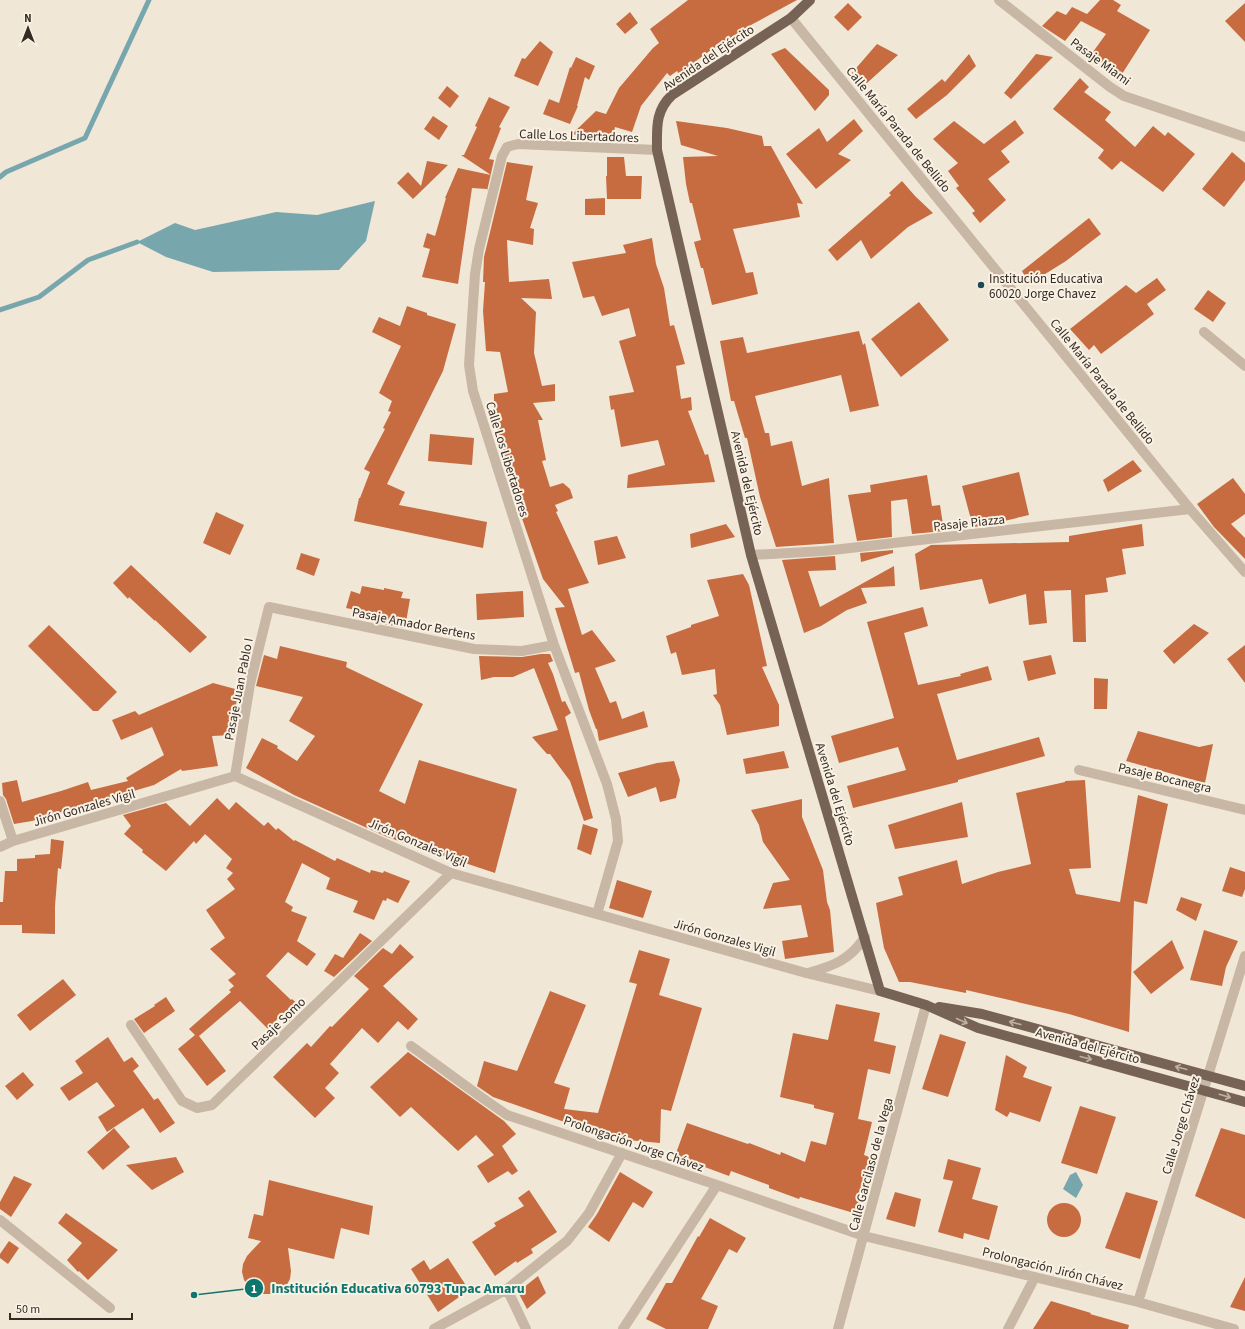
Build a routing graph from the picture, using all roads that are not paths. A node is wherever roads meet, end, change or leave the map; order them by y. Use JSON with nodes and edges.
{"nodes":[{"id":1,"x":810,"y":0,"type":"edge"},
{"id":2,"x":999,"y":0,"type":"edge"},
{"id":3,"x":792,"y":18,"type":"junction"},
{"id":4,"x":1245,"y":137,"type":"edge"},
{"id":5,"x":657,"y":150,"type":"junction"},
{"id":6,"x":1204,"y":332,"type":"dead end"},
{"id":7,"x":1245,"y":366,"type":"edge"},
{"id":8,"x":1190,"y":510,"type":"junction"},
{"id":9,"x":751,"y":555,"type":"junction"},
{"id":10,"x":1245,"y":572,"type":"edge"},
{"id":11,"x":269,"y":607,"type":"joint"},
{"id":12,"x":554,"y":645,"type":"junction"},
{"id":13,"x":1079,"y":770,"type":"dead end"},
{"id":14,"x":235,"y":776,"type":"junction"},
{"id":15,"x":0,"y":801,"type":"edge"},
{"id":16,"x":1245,"y":810,"type":"edge"},
{"id":17,"x":13,"y":841,"type":"junction"},
{"id":18,"x":0,"y":847,"type":"edge"},
{"id":19,"x":451,"y":873,"type":"junction"},
{"id":20,"x":597,"y":914,"type":"junction"},
{"id":21,"x":865,"y":937,"type":"junction"},
{"id":22,"x":1245,"y":956,"type":"edge"},
{"id":23,"x":806,"y":973,"type":"junction"},
{"id":24,"x":880,"y":991,"type":"junction"},
{"id":25,"x":926,"y":1005,"type":"junction"},
{"id":26,"x":131,"y":1025,"type":"dead end"},
{"id":27,"x":410,"y":1046,"type":"dead end"},
{"id":28,"x":1209,"y":1076,"type":"junction"},
{"id":29,"x":1245,"y":1086,"type":"edge"},
{"id":30,"x":1204,"y":1090,"type":"junction"},
{"id":31,"x":1245,"y":1102,"type":"edge"},
{"id":32,"x":622,"y":1153,"type":"junction"},
{"id":33,"x":717,"y":1185,"type":"junction"},
{"id":34,"x":0,"y":1220,"type":"edge"},
{"id":35,"x":864,"y":1236,"type":"junction"},
{"id":36,"x":1035,"y":1277,"type":"junction"},
{"id":37,"x":506,"y":1289,"type":"junction"},
{"id":38,"x":1138,"y":1302,"type":"junction"},
{"id":39,"x":110,"y":1308,"type":"dead end"},
{"id":40,"x":434,"y":1329,"type":"edge"},
{"id":41,"x":526,"y":1329,"type":"edge"},
{"id":42,"x":623,"y":1329,"type":"edge"},
{"id":43,"x":838,"y":1329,"type":"edge"},
{"id":44,"x":1008,"y":1329,"type":"edge"},
{"id":45,"x":1234,"y":1329,"type":"edge"}],
"edges":[{"from":1,"to":3,"type":"main road","name":"Avenida del Ejército"},
{"from":2,"to":4,"type":"street","name":"Pasaje Miami"},
{"from":3,"to":5,"type":"main road","name":"Avenida del Ejército"},
{"from":3,"to":8,"type":"street","name":"Calle María Parada de Bellido"},
{"from":5,"to":9,"type":"main road","name":"Avenida del Ejército"},
{"from":5,"to":12,"type":"street","name":"Calle Los Libertadores"},
{"from":6,"to":7,"type":"street"},
{"from":8,"to":9,"type":"street","name":"Pasaje Piazza"},
{"from":8,"to":10,"type":"street","name":"Calle María Parada de Bellido"},
{"from":9,"to":21,"type":"main road","name":"Avenida del Ejército"},
{"from":11,"to":12,"type":"street","name":"Pasaje Amador Bertens"},
{"from":11,"to":14,"type":"street","name":"Pasaje Juan Pablo I"},
{"from":12,"to":20,"type":"street","name":"Calle Los Libertadores"},
{"from":13,"to":16,"type":"street","name":"Pasaje Bocanegra"},
{"from":14,"to":17,"type":"street","name":"Jirón Gonzales Vigil"},
{"from":14,"to":19,"type":"street","name":"Jirón Gonzales Vigil"},
{"from":15,"to":17,"type":"street"},
{"from":17,"to":18,"type":"street","name":"Jirón Gonzales Vigil"},
{"from":19,"to":20,"type":"street","name":"Jirón Gonzales Vigil"},
{"from":19,"to":26,"type":"street","name":"Pasaje Somo"},
{"from":20,"to":23,"type":"street","name":"Jirón Gonzales Vigil"},
{"from":21,"to":23,"type":"street"},
{"from":21,"to":24,"type":"main road","name":"Avenida del Ejército"},
{"from":22,"to":28,"type":"street","name":"Calle Jorge Chávez"},
{"from":23,"to":24,"type":"street","name":"Jirón Gonzales Vigil"},
{"from":24,"to":25,"type":"main road","name":"Avenida del Ejército"},
{"from":28,"to":25,"type":"main road","name":"Avenida del Ejército","one_way":true},
{"from":25,"to":30,"type":"main road","name":"Avenida del Ejército","one_way":true},
{"from":25,"to":35,"type":"street","name":"Calle Garcilaso de la Vega"},
{"from":27,"to":32,"type":"street","name":"Prolongación Jorge Chávez"},
{"from":28,"to":29,"type":"main road","name":"Avenida del Ejército"},
{"from":28,"to":30,"type":"street","name":"Calle Jorge Chávez"},
{"from":30,"to":31,"type":"main road","name":"Avenida del Ejército","one_way":true},
{"from":30,"to":38,"type":"street","name":"Calle Jorge Chávez"},
{"from":32,"to":33,"type":"street","name":"Prolongación Jorge Chávez"},
{"from":32,"to":37,"type":"street"},
{"from":33,"to":35,"type":"street","name":"Prolongación Jorge Chávez"},
{"from":33,"to":42,"type":"street"},
{"from":34,"to":39,"type":"street"},
{"from":35,"to":36,"type":"street","name":"Prolongación Jirón Chávez"},
{"from":35,"to":43,"type":"street","name":"Calle Garcilaso de la Vega"},
{"from":36,"to":38,"type":"street","name":"Prolongación Jirón Chávez"},
{"from":36,"to":44,"type":"street"},
{"from":37,"to":40,"type":"street"},
{"from":37,"to":41,"type":"street"},
{"from":38,"to":45,"type":"street","name":"Prolongación Jirón Chávez"}]}
